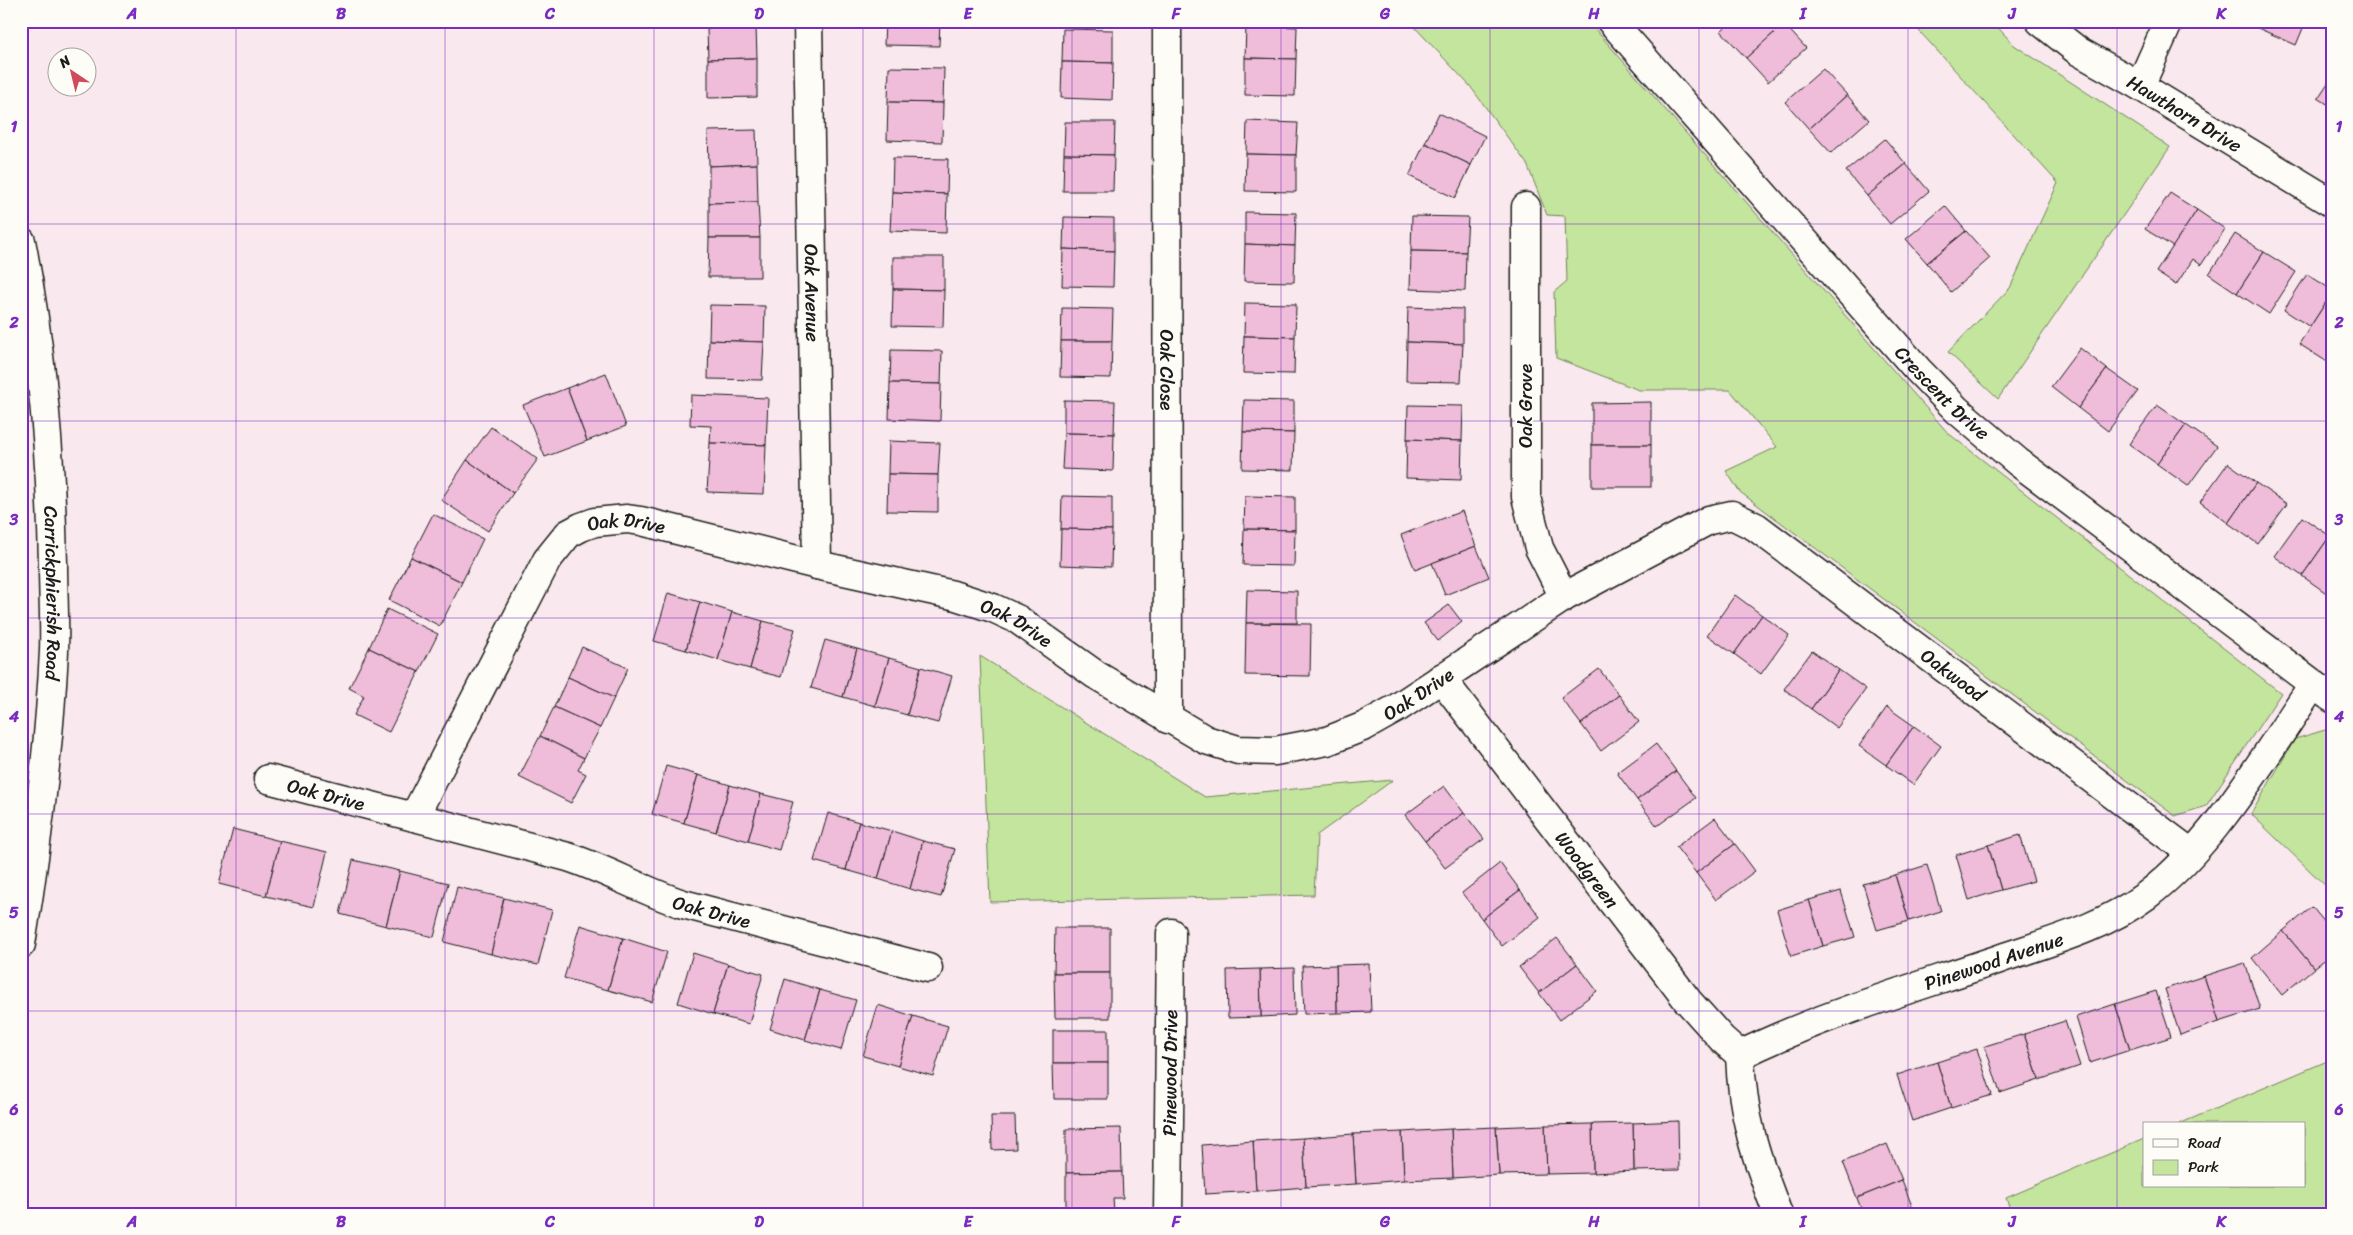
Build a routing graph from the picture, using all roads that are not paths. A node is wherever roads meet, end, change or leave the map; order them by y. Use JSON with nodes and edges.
{"nodes":[{"id":1,"x":808,"y":21,"type":"edge"},
{"id":2,"x":1167,"y":21,"type":"edge"},
{"id":3,"x":1611,"y":21,"type":"edge"},
{"id":4,"x":2040,"y":21,"type":"edge"},
{"id":5,"x":2169,"y":21,"type":"edge"},
{"id":6,"x":2140,"y":86,"type":"junction"},
{"id":7,"x":2332,"y":203,"type":"edge"},
{"id":8,"x":1526,"y":207,"type":"dead end"},
{"id":9,"x":21,"y":242,"type":"edge"},
{"id":10,"x":1709,"y":520,"type":"joint"},
{"id":11,"x":817,"y":565,"type":"junction"},
{"id":12,"x":1564,"y":597,"type":"junction"},
{"id":13,"x":1441,"y":678,"type":"junction"},
{"id":14,"x":2322,"y":692,"type":"edge"},
{"id":15,"x":1168,"y":719,"type":"junction"},
{"id":16,"x":268,"y":779,"type":"dead end"},
{"id":17,"x":414,"y":816,"type":"junction"},
{"id":18,"x":2191,"y":853,"type":"junction"},
{"id":19,"x":1171,"y":933,"type":"dead end"},
{"id":20,"x":21,"y":944,"type":"edge"},
{"id":21,"x":928,"y":968,"type":"dead end"},
{"id":22,"x":1740,"y":1056,"type":"junction"},
{"id":23,"x":1168,"y":1214,"type":"edge"},
{"id":24,"x":1778,"y":1214,"type":"edge"}],
"edges":[{"from":1,"to":11,"type":"street","name":"Oak Avenue"},
{"from":2,"to":15,"type":"street","name":"Oak Close"},
{"from":3,"to":14,"type":"street","name":"Crescent Drive"},
{"from":4,"to":6,"type":"street","name":"Hawthorn Drive"},
{"from":5,"to":6,"type":"street"},
{"from":6,"to":7,"type":"street","name":"Hawthorn Drive"},
{"from":8,"to":12,"type":"street","name":"Oak Grove"},
{"from":9,"to":20,"type":"street","name":"Carrickphierish Road"},
{"from":10,"to":12,"type":"street","name":"Oak Drive"},
{"from":10,"to":18,"type":"street","name":"Oakwood"},
{"from":11,"to":15,"type":"street","name":"Oak Drive"},
{"from":11,"to":17,"type":"street","name":"Oak Drive"},
{"from":12,"to":13,"type":"street","name":"Oak Drive"},
{"from":13,"to":15,"type":"street","name":"Oak Drive"},
{"from":13,"to":22,"type":"street","name":"Woodgreen"},
{"from":14,"to":18,"type":"street","name":"Pinewood Avenue"},
{"from":16,"to":17,"type":"street","name":"Oak Drive"},
{"from":17,"to":21,"type":"street","name":"Oak Drive"},
{"from":18,"to":22,"type":"street","name":"Pinewood Avenue"},
{"from":19,"to":23,"type":"street","name":"Pinewood Drive"},
{"from":22,"to":24,"type":"street"}]}
